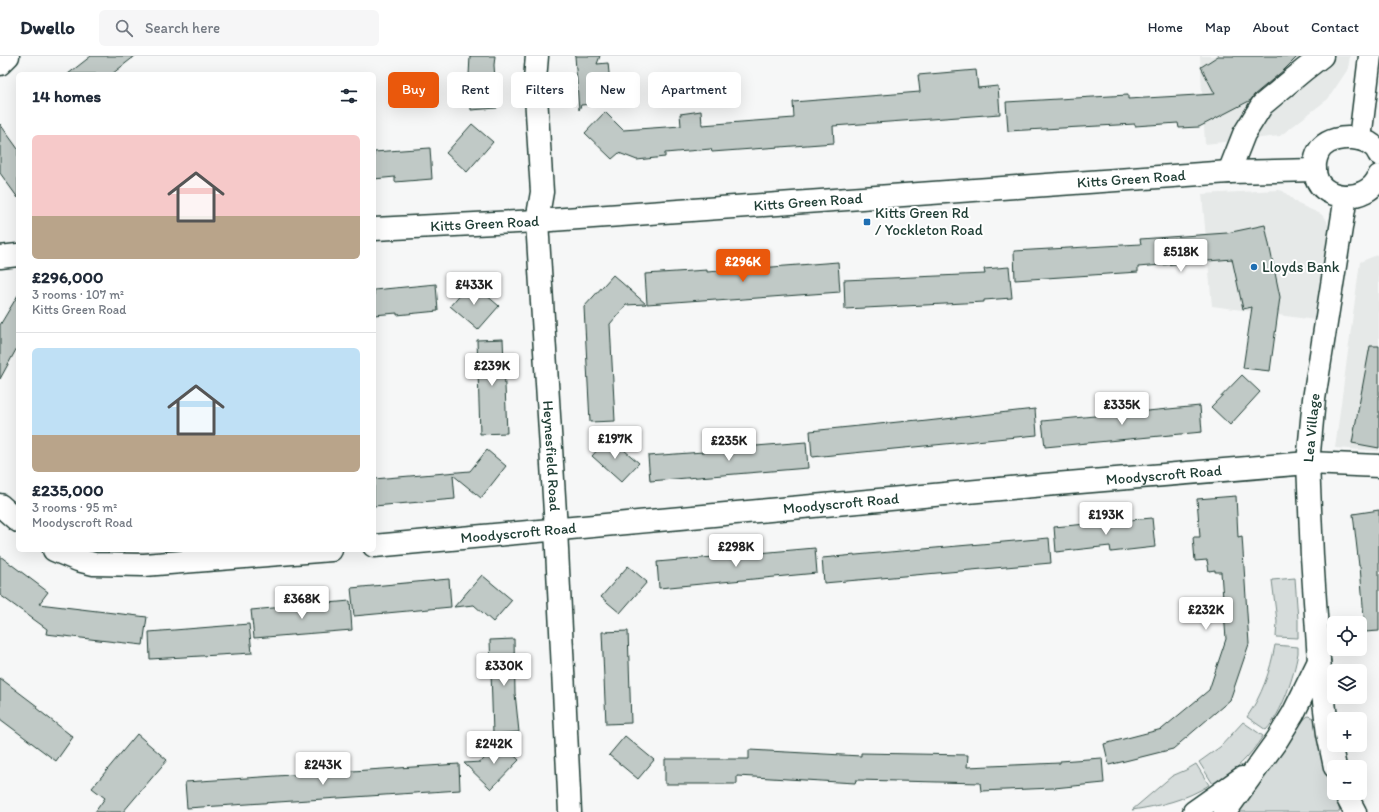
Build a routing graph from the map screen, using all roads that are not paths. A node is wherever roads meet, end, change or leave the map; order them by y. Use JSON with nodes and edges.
{"nodes":[{"id":1,"x":8,"y":56,"type":"edge"},
{"id":2,"x":537,"y":56,"type":"edge"},
{"id":3,"x":1322,"y":56,"type":"edge"},
{"id":4,"x":1370,"y":56,"type":"edge"},
{"id":5,"x":0,"y":64,"type":"edge"},
{"id":6,"x":1360,"y":139,"type":"junction"},
{"id":7,"x":1379,"y":154,"type":"edge"},
{"id":8,"x":1315,"y":170,"type":"junction"},
{"id":9,"x":1229,"y":172,"type":"junction"},
{"id":10,"x":1379,"y":176,"type":"edge"},
{"id":11,"x":1346,"y":196,"type":"junction"},
{"id":12,"x":537,"y":220,"type":"junction"},
{"id":13,"x":376,"y":230,"type":"edge"},
{"id":14,"x":16,"y":255,"type":"edge"},
{"id":15,"x":0,"y":257,"type":"edge"},
{"id":16,"x":1308,"y":463,"type":"junction"},
{"id":17,"x":1379,"y":466,"type":"edge"},
{"id":18,"x":0,"y":505,"type":"edge"},
{"id":19,"x":16,"y":519,"type":"edge"},
{"id":20,"x":556,"y":529,"type":"junction"},
{"id":21,"x":376,"y":546,"type":"edge"},
{"id":22,"x":59,"y":552,"type":"edge"},
{"id":23,"x":306,"y":552,"type":"edge"},
{"id":24,"x":1319,"y":661,"type":"junction"},
{"id":25,"x":1333,"y":760,"type":"edge"},
{"id":26,"x":1259,"y":767,"type":"junction"},
{"id":27,"x":1341,"y":800,"type":"edge"},
{"id":28,"x":1349,"y":800,"type":"edge"},
{"id":29,"x":570,"y":812,"type":"edge"},
{"id":30,"x":1194,"y":812,"type":"edge"},
{"id":31,"x":1225,"y":812,"type":"edge"},
{"id":32,"x":1345,"y":812,"type":"edge"},
{"id":33,"x":1355,"y":812,"type":"edge"}],
"edges":[{"from":1,"to":5,"type":"street"},
{"from":2,"to":12,"type":"street","name":"Heynesfield Road"},
{"from":3,"to":9,"type":"street"},
{"from":4,"to":6,"type":"street"},
{"from":6,"to":7,"type":"street"},
{"from":6,"to":8,"type":"street"},
{"from":8,"to":9,"type":"street","name":"Kitts Green Road"},
{"from":8,"to":11,"type":"street"},
{"from":9,"to":12,"type":"street","name":"Kitts Green Road"},
{"from":10,"to":11,"type":"street"},
{"from":11,"to":16,"type":"street","name":"Lea Village"},
{"from":12,"to":13,"type":"street","name":"Kitts Green Road"},
{"from":12,"to":20,"type":"street","name":"Heynesfield Road"},
{"from":14,"to":15,"type":"street"},
{"from":16,"to":17,"type":"street","name":"Moodyscroft Road"},
{"from":16,"to":20,"type":"street","name":"Moodyscroft Road"},
{"from":16,"to":24,"type":"street","name":"Lea Village"},
{"from":18,"to":19,"type":"street"},
{"from":20,"to":21,"type":"street","name":"Moodyscroft Road"},
{"from":20,"to":29,"type":"street","name":"Heynesfield Road"},
{"from":22,"to":23,"type":"street"},
{"from":24,"to":25,"type":"street","name":"Lea Village"},
{"from":24,"to":26,"type":"street","name":"Lea Village"},
{"from":26,"to":30,"type":"street","name":"Lea Village"},
{"from":26,"to":31,"type":"street","name":"Lea Village"},
{"from":27,"to":32,"type":"street"},
{"from":28,"to":33,"type":"street"}]}
